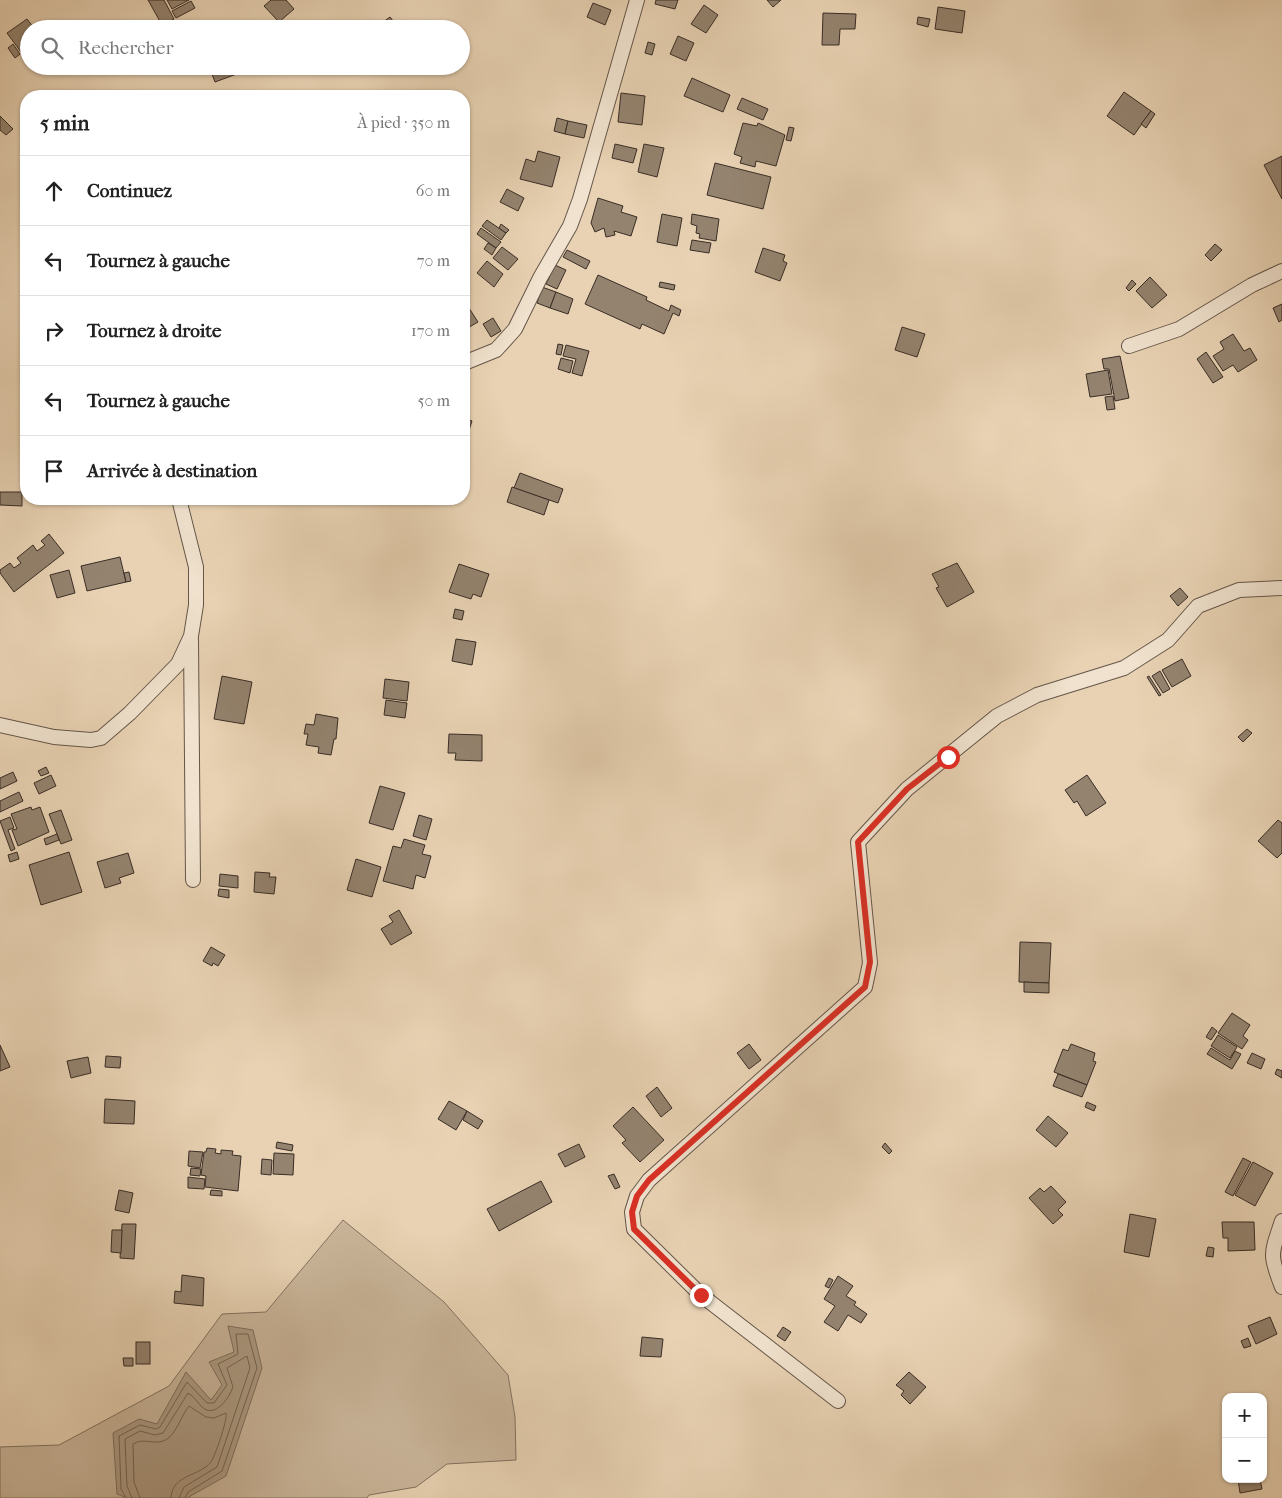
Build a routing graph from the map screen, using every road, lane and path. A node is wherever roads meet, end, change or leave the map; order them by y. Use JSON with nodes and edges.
{"nodes":[{"id":1,"x":638,"y":0,"type":"edge"},
{"id":2,"x":1282,"y":271,"type":"edge"},
{"id":3,"x":1129,"y":346,"type":"dead end"},
{"id":4,"x":470,"y":361,"type":"edge"},
{"id":5,"x":180,"y":505,"type":"edge"},
{"id":6,"x":1282,"y":588,"type":"edge"},
{"id":7,"x":191,"y":636,"type":"junction"},
{"id":8,"x":0,"y":725,"type":"edge"},
{"id":9,"x":193,"y":880,"type":"dead end"},
{"id":10,"x":1282,"y":1221,"type":"edge"},
{"id":11,"x":1282,"y":1287,"type":"edge"},
{"id":12,"x":838,"y":1401,"type":"dead end"}],
"edges":[{"from":1,"to":4,"type":"street"},
{"from":2,"to":3,"type":"street"},
{"from":5,"to":7,"type":"street"},
{"from":6,"to":12,"type":"street"},
{"from":7,"to":8,"type":"street"},
{"from":7,"to":9,"type":"street"},
{"from":10,"to":11,"type":"street"}]}
